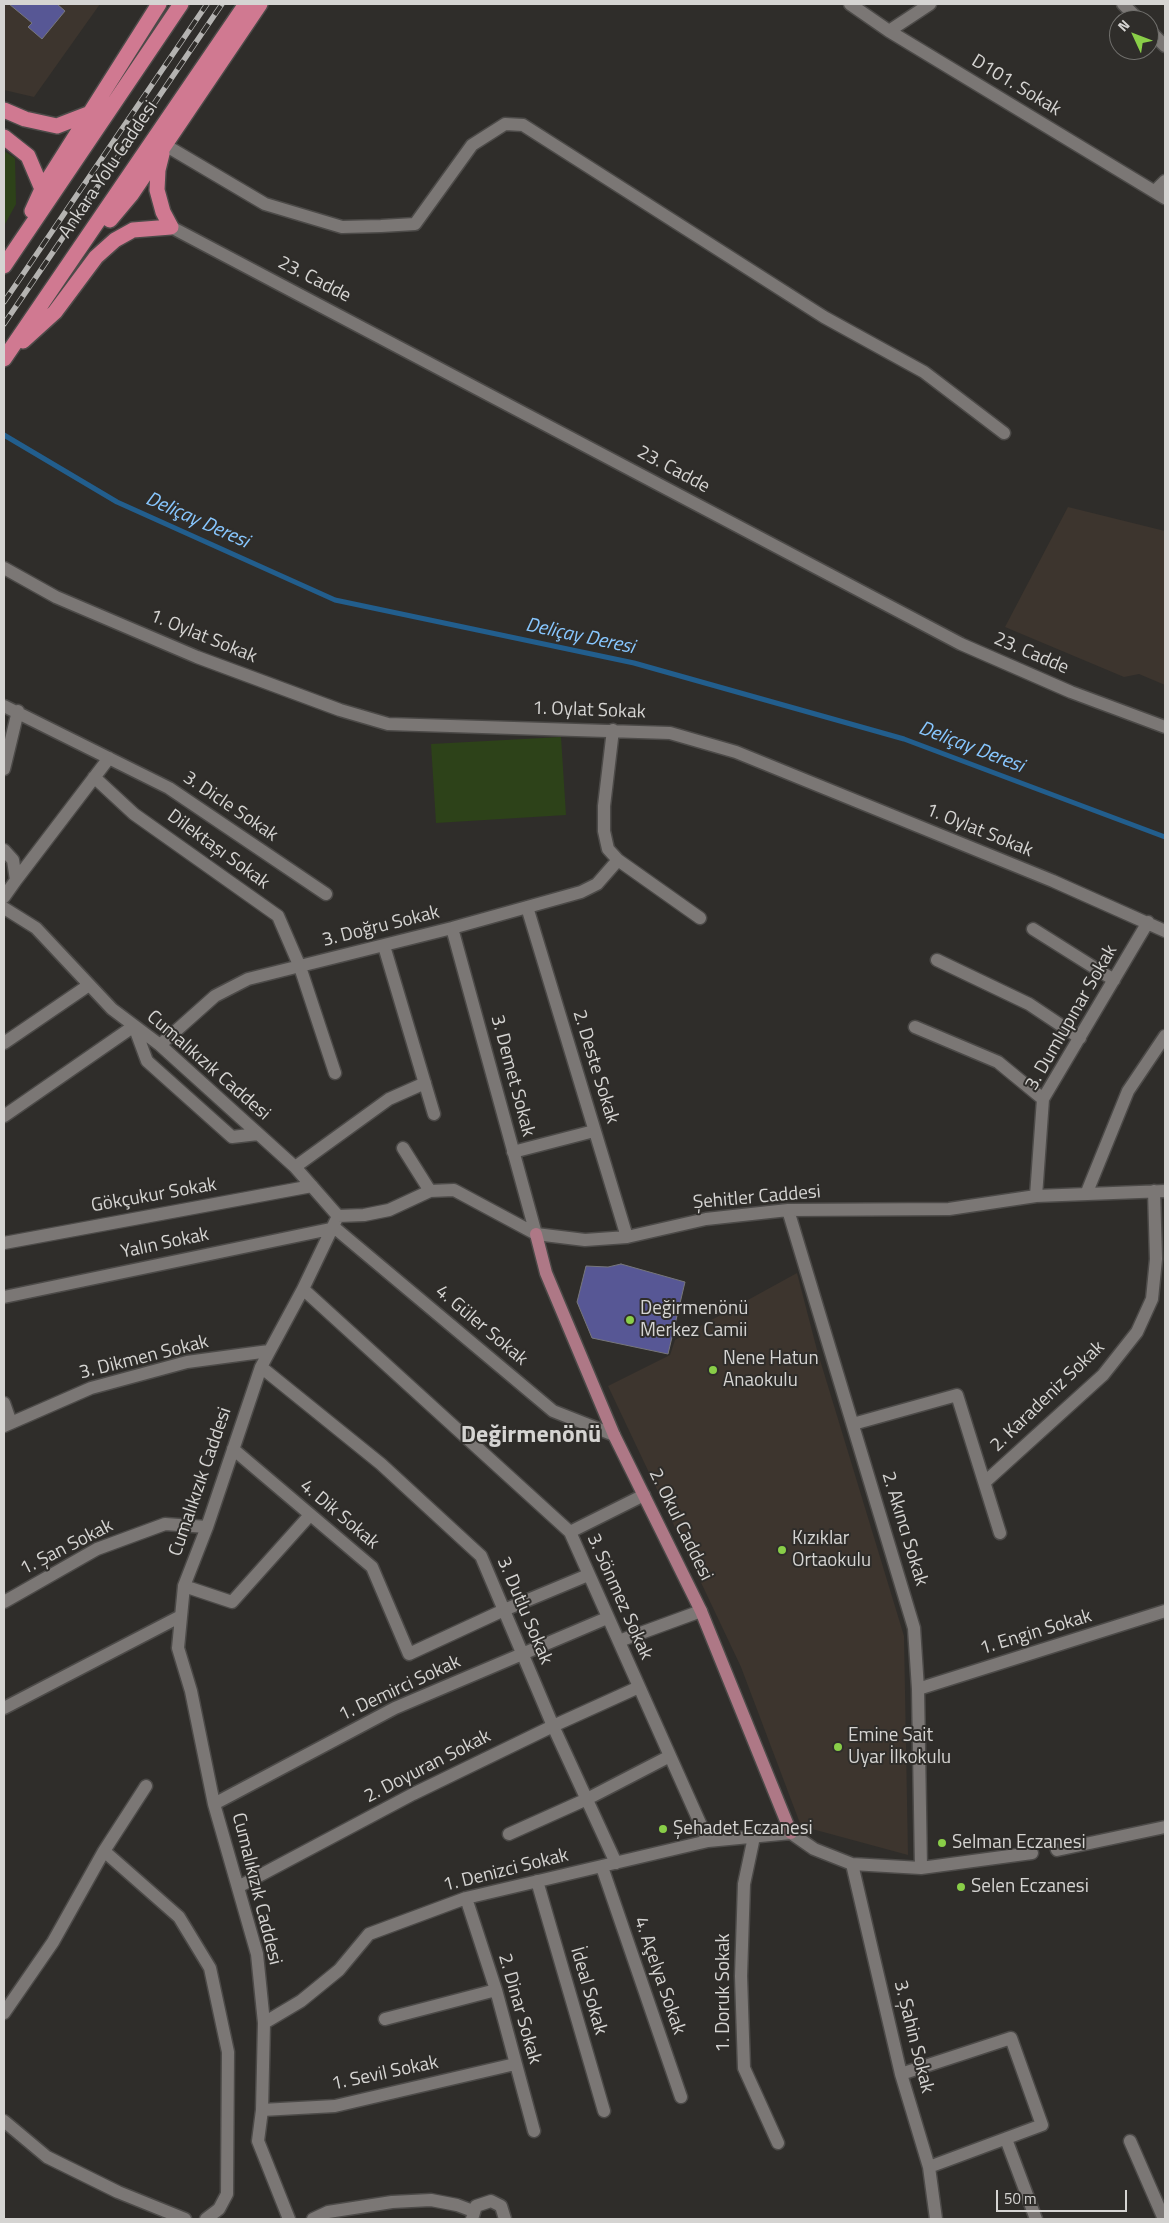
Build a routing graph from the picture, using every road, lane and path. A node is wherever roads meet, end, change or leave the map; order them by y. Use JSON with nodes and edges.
{"nodes":[{"id":1,"x":159,"y":4,"type":"edge"},
{"id":2,"x":182,"y":4,"type":"edge"},
{"id":3,"x":246,"y":4,"type":"edge"},
{"id":4,"x":260,"y":4,"type":"edge"},
{"id":5,"x":850,"y":4,"type":"edge"},
{"id":6,"x":930,"y":4,"type":"edge"},
{"id":7,"x":889,"y":31,"type":"junction"},
{"id":8,"x":4,"y":110,"type":"edge"},
{"id":9,"x":88,"y":114,"type":"junction"},
{"id":10,"x":4,"y":137,"type":"edge"},
{"id":11,"x":165,"y":145,"type":"junction"},
{"id":12,"x":1165,"y":181,"type":"edge"},
{"id":13,"x":42,"y":189,"type":"junction"},
{"id":14,"x":1160,"y":194,"type":"edge"},
{"id":15,"x":171,"y":227,"type":"junction"},
{"id":16,"x":15,"y":249,"type":"junction"},
{"id":17,"x":4,"y":266,"type":"edge"},
{"id":18,"x":54,"y":287,"type":"junction"},
{"id":19,"x":6,"y":356,"type":"edge"},
{"id":20,"x":1004,"y":433,"type":"dead end"},
{"id":21,"x":4,"y":568,"type":"edge"},
{"id":22,"x":4,"y":706,"type":"edge"},
{"id":23,"x":18,"y":711,"type":"junction"},
{"id":24,"x":1165,"y":727,"type":"edge"},
{"id":25,"x":613,"y":730,"type":"junction"},
{"id":26,"x":109,"y":758,"type":"junction"},
{"id":27,"x":4,"y":769,"type":"edge"},
{"id":28,"x":94,"y":778,"type":"junction"},
{"id":29,"x":4,"y":850,"type":"edge"},
{"id":30,"x":618,"y":860,"type":"junction"},
{"id":31,"x":16,"y":880,"type":"junction"},
{"id":32,"x":326,"y":894,"type":"dead end"},
{"id":33,"x":4,"y":897,"type":"edge"},
{"id":34,"x":4,"y":908,"type":"edge"},
{"id":35,"x":527,"y":908,"type":"junction"},
{"id":36,"x":700,"y":918,"type":"dead end"},
{"id":37,"x":1148,"y":922,"type":"junction"},
{"id":38,"x":452,"y":928,"type":"junction"},
{"id":39,"x":1033,"y":929,"type":"dead end"},
{"id":40,"x":1165,"y":931,"type":"edge"},
{"id":41,"x":384,"y":946,"type":"junction"},
{"id":42,"x":937,"y":960,"type":"dead end"},
{"id":43,"x":300,"y":967,"type":"junction"},
{"id":44,"x":1114,"y":980,"type":"junction"},
{"id":45,"x":90,"y":985,"type":"junction"},
{"id":46,"x":134,"y":1026,"type":"junction"},
{"id":47,"x":915,"y":1027,"type":"dead end"},
{"id":48,"x":1165,"y":1036,"type":"edge"},
{"id":49,"x":1080,"y":1038,"type":"junction"},
{"id":50,"x":4,"y":1043,"type":"edge"},
{"id":51,"x":160,"y":1045,"type":"junction"},
{"id":52,"x":335,"y":1073,"type":"dead end"},
{"id":53,"x":425,"y":1083,"type":"junction"},
{"id":54,"x":1043,"y":1099,"type":"junction"},
{"id":55,"x":434,"y":1114,"type":"dead end"},
{"id":56,"x":4,"y":1116,"type":"edge"},
{"id":57,"x":594,"y":1131,"type":"junction"},
{"id":58,"x":258,"y":1134,"type":"junction"},
{"id":59,"x":403,"y":1148,"type":"dead end"},
{"id":60,"x":513,"y":1152,"type":"junction"},
{"id":61,"x":295,"y":1168,"type":"junction"},
{"id":62,"x":312,"y":1186,"type":"junction"},
{"id":63,"x":430,"y":1191,"type":"junction"},
{"id":64,"x":1160,"y":1191,"type":"edge"},
{"id":65,"x":1087,"y":1192,"type":"junction"},
{"id":66,"x":1036,"y":1196,"type":"junction"},
{"id":67,"x":788,"y":1210,"type":"junction"},
{"id":68,"x":337,"y":1222,"type":"junction"},
{"id":69,"x":536,"y":1234,"type":"junction"},
{"id":70,"x":627,"y":1238,"type":"junction"},
{"id":71,"x":4,"y":1243,"type":"edge"},
{"id":72,"x":304,"y":1289,"type":"junction"},
{"id":73,"x":4,"y":1297,"type":"edge"},
{"id":74,"x":269,"y":1351,"type":"junction"},
{"id":75,"x":261,"y":1367,"type":"junction"},
{"id":76,"x":4,"y":1403,"type":"edge"},
{"id":77,"x":852,"y":1424,"type":"junction"},
{"id":78,"x":7,"y":1425,"type":"edge"},
{"id":79,"x":614,"y":1435,"type":"junction"},
{"id":80,"x":233,"y":1449,"type":"junction"},
{"id":81,"x":985,"y":1482,"type":"junction"},
{"id":82,"x":644,"y":1495,"type":"junction"},
{"id":83,"x":310,"y":1515,"type":"junction"},
{"id":84,"x":207,"y":1527,"type":"junction"},
{"id":85,"x":570,"y":1532,"type":"junction"},
{"id":86,"x":1000,"y":1534,"type":"dead end"},
{"id":87,"x":588,"y":1574,"type":"junction"},
{"id":88,"x":184,"y":1586,"type":"junction"},
{"id":89,"x":4,"y":1602,"type":"edge"},
{"id":90,"x":504,"y":1610,"type":"junction"},
{"id":91,"x":700,"y":1611,"type":"junction"},
{"id":92,"x":1165,"y":1611,"type":"edge"},
{"id":93,"x":181,"y":1616,"type":"junction"},
{"id":94,"x":608,"y":1618,"type":"junction"},
{"id":95,"x":618,"y":1641,"type":"junction"},
{"id":96,"x":521,"y":1655,"type":"junction"},
{"id":97,"x":639,"y":1688,"type":"junction"},
{"id":98,"x":918,"y":1689,"type":"junction"},
{"id":99,"x":4,"y":1708,"type":"edge"},
{"id":100,"x":553,"y":1726,"type":"junction"},
{"id":101,"x":670,"y":1756,"type":"junction"},
{"id":102,"x":146,"y":1786,"type":"dead end"},
{"id":103,"x":587,"y":1799,"type":"junction"},
{"id":104,"x":214,"y":1804,"type":"junction"},
{"id":105,"x":1165,"y":1827,"type":"edge"},
{"id":106,"x":791,"y":1833,"type":"junction"},
{"id":107,"x":509,"y":1834,"type":"dead end"},
{"id":108,"x":754,"y":1837,"type":"junction"},
{"id":109,"x":708,"y":1841,"type":"junction"},
{"id":110,"x":1057,"y":1850,"type":"dead end"},
{"id":111,"x":104,"y":1851,"type":"junction"},
{"id":112,"x":1032,"y":1853,"type":"dead end"},
{"id":113,"x":616,"y":1863,"type":"junction"},
{"id":114,"x":852,"y":1864,"type":"junction"},
{"id":115,"x":602,"y":1867,"type":"junction"},
{"id":116,"x":921,"y":1868,"type":"junction"},
{"id":117,"x":537,"y":1881,"type":"junction"},
{"id":118,"x":238,"y":1887,"type":"junction"},
{"id":119,"x":466,"y":1898,"type":"junction"},
{"id":120,"x":496,"y":1990,"type":"junction"},
{"id":121,"x":4,"y":2013,"type":"edge"},
{"id":122,"x":385,"y":2019,"type":"dead end"},
{"id":123,"x":264,"y":2023,"type":"junction"},
{"id":124,"x":515,"y":2064,"type":"junction"},
{"id":125,"x":901,"y":2074,"type":"junction"},
{"id":126,"x":681,"y":2096,"type":"dead end"},
{"id":127,"x":262,"y":2110,"type":"junction"},
{"id":128,"x":604,"y":2111,"type":"dead end"},
{"id":129,"x":4,"y":2121,"type":"edge"},
{"id":130,"x":534,"y":2131,"type":"dead end"},
{"id":131,"x":1006,"y":2139,"type":"junction"},
{"id":132,"x":1130,"y":2141,"type":"dead end"},
{"id":133,"x":778,"y":2143,"type":"dead end"},
{"id":134,"x":929,"y":2167,"type":"junction"},
{"id":135,"x":473,"y":2215,"type":"edge"},
{"id":136,"x":185,"y":2219,"type":"edge"},
{"id":137,"x":206,"y":2219,"type":"edge"},
{"id":138,"x":289,"y":2219,"type":"edge"},
{"id":139,"x":312,"y":2219,"type":"edge"},
{"id":140,"x":505,"y":2219,"type":"edge"},
{"id":141,"x":936,"y":2219,"type":"edge"},
{"id":142,"x":1036,"y":2219,"type":"edge"},
{"id":143,"x":1164,"y":2219,"type":"edge"}],
"edges":[{"from":1,"to":9,"type":"highway"},
{"from":2,"to":16,"type":"highway","name":"Ankara Yolu Caddesi"},
{"from":3,"to":18,"type":"highway","name":"Ankara Yolu Caddesi"},
{"from":4,"to":11,"type":"highway"},
{"from":5,"to":7,"type":"street","name":"D101. Sokak"},
{"from":6,"to":7,"type":"street"},
{"from":7,"to":14,"type":"street","name":"D101. Sokak"},
{"from":8,"to":9,"type":"highway"},
{"from":9,"to":13,"type":"highway"},
{"from":10,"to":13,"type":"highway"},
{"from":11,"to":15,"type":"highway"},
{"from":11,"to":18,"type":"highway"},
{"from":11,"to":20,"type":"street"},
{"from":12,"to":14,"type":"street"},
{"from":13,"to":16,"type":"highway"},
{"from":15,"to":19,"type":"highway"},
{"from":15,"to":24,"type":"street","name":"23. Cadde"},
{"from":16,"to":17,"type":"highway","name":"Ankara Yolu Caddesi"},
{"from":18,"to":19,"type":"highway","name":"Ankara Yolu Caddesi"},
{"from":21,"to":25,"type":"street","name":"1. Oylat Sokak"},
{"from":22,"to":23,"type":"street","name":"3. Dicle Sokak"},
{"from":23,"to":26,"type":"street","name":"3. Dicle Sokak"},
{"from":23,"to":27,"type":"street"},
{"from":25,"to":30,"type":"street"},
{"from":25,"to":37,"type":"street","name":"1. Oylat Sokak"},
{"from":26,"to":28,"type":"street"},
{"from":26,"to":32,"type":"street","name":"3. Dicle Sokak"},
{"from":28,"to":31,"type":"street"},
{"from":28,"to":43,"type":"street","name":"Dilektaşı Sokak"},
{"from":29,"to":31,"type":"street"},
{"from":30,"to":35,"type":"street","name":"3. Doğru Sokak"},
{"from":30,"to":36,"type":"street"},
{"from":31,"to":33,"type":"street"},
{"from":34,"to":45,"type":"street","name":"Cumalıkızık Caddesi"},
{"from":35,"to":38,"type":"street","name":"3. Doğru Sokak"},
{"from":35,"to":57,"type":"street","name":"2. Deste Sokak"},
{"from":37,"to":40,"type":"street","name":"1. Oylat Sokak"},
{"from":37,"to":44,"type":"street","name":"3. Dumlupınar Sokak"},
{"from":38,"to":41,"type":"street","name":"3. Doğru Sokak"},
{"from":38,"to":60,"type":"street","name":"3. Demet Sokak"},
{"from":39,"to":44,"type":"street"},
{"from":41,"to":43,"type":"street","name":"3. Doğru Sokak"},
{"from":41,"to":53,"type":"street"},
{"from":42,"to":49,"type":"street"},
{"from":43,"to":51,"type":"street","name":"3. Doğru Sokak"},
{"from":43,"to":52,"type":"street","name":"Dilektaşı Sokak"},
{"from":44,"to":49,"type":"street","name":"3. Dumlupınar Sokak"},
{"from":45,"to":46,"type":"street","name":"Cumalıkızık Caddesi"},
{"from":45,"to":50,"type":"street"},
{"from":46,"to":51,"type":"street","name":"Cumalıkızık Caddesi"},
{"from":46,"to":56,"type":"street"},
{"from":46,"to":58,"type":"street"},
{"from":47,"to":54,"type":"street"},
{"from":48,"to":65,"type":"street"},
{"from":49,"to":54,"type":"street","name":"3. Dumlupınar Sokak"},
{"from":51,"to":58,"type":"street","name":"Cumalıkızık Caddesi"},
{"from":53,"to":55,"type":"street"},
{"from":53,"to":61,"type":"street"},
{"from":54,"to":66,"type":"street","name":"3. Dumlupınar Sokak"},
{"from":57,"to":60,"type":"street"},
{"from":57,"to":70,"type":"street","name":"2. Deste Sokak"},
{"from":58,"to":61,"type":"street","name":"Cumalıkızık Caddesi"},
{"from":59,"to":63,"type":"street"},
{"from":60,"to":69,"type":"street","name":"3. Demet Sokak"},
{"from":61,"to":62,"type":"street","name":"Cumalıkızık Caddesi"},
{"from":62,"to":68,"type":"street","name":"Cumalıkızık Caddesi"},
{"from":62,"to":71,"type":"street","name":"Gökçukur Sokak"},
{"from":63,"to":68,"type":"street","name":"Şehitler Caddesi"},
{"from":63,"to":69,"type":"street","name":"Şehitler Caddesi"},
{"from":64,"to":65,"type":"street","name":"Şehitler Caddesi"},
{"from":64,"to":81,"type":"street","name":"2. Karadeniz Sokak"},
{"from":65,"to":66,"type":"street","name":"Şehitler Caddesi"},
{"from":66,"to":67,"type":"street","name":"Şehitler Caddesi"},
{"from":67,"to":70,"type":"street","name":"Şehitler Caddesi"},
{"from":67,"to":77,"type":"street","name":"2. Akıncı Sokak"},
{"from":68,"to":72,"type":"street","name":"Cumalıkızık Caddesi"},
{"from":68,"to":73,"type":"street","name":"Yalın Sokak"},
{"from":68,"to":79,"type":"street","name":"4. Güler Sokak"},
{"from":69,"to":70,"type":"street","name":"Şehitler Caddesi"},
{"from":69,"to":79,"type":"main road","name":"2. Okul Caddesi"},
{"from":72,"to":74,"type":"street","name":"Cumalıkızık Caddesi"},
{"from":72,"to":85,"type":"street","name":"3. Sönmez Sokak"},
{"from":74,"to":75,"type":"street","name":"Cumalıkızık Caddesi"},
{"from":74,"to":78,"type":"street","name":"3. Dikmen Sokak"},
{"from":75,"to":80,"type":"street","name":"Cumalıkızık Caddesi"},
{"from":75,"to":90,"type":"street","name":"3. Dutlu Sokak"},
{"from":76,"to":78,"type":"street"},
{"from":77,"to":81,"type":"street"},
{"from":77,"to":98,"type":"street","name":"2. Akıncı Sokak"},
{"from":79,"to":82,"type":"main road","name":"2. Okul Caddesi"},
{"from":80,"to":83,"type":"street","name":"4. Dik Sokak"},
{"from":80,"to":84,"type":"street","name":"Cumalıkızık Caddesi"},
{"from":81,"to":86,"type":"street"},
{"from":82,"to":85,"type":"street"},
{"from":82,"to":91,"type":"main road","name":"2. Okul Caddesi"},
{"from":83,"to":88,"type":"street"},
{"from":83,"to":90,"type":"street","name":"4. Dik Sokak"},
{"from":84,"to":88,"type":"street","name":"Cumalıkızık Caddesi"},
{"from":84,"to":89,"type":"street","name":"1. Şan Sokak"},
{"from":85,"to":87,"type":"street","name":"3. Sönmez Sokak"},
{"from":87,"to":90,"type":"street"},
{"from":87,"to":94,"type":"street","name":"3. Sönmez Sokak"},
{"from":88,"to":93,"type":"street","name":"Cumalıkızık Caddesi"},
{"from":90,"to":96,"type":"street","name":"3. Dutlu Sokak"},
{"from":91,"to":95,"type":"street"},
{"from":91,"to":106,"type":"main road","name":"2. Okul Caddesi"},
{"from":92,"to":98,"type":"street","name":"1. Engin Sokak"},
{"from":93,"to":99,"type":"street"},
{"from":93,"to":104,"type":"street","name":"Cumalıkızık Caddesi"},
{"from":94,"to":95,"type":"street","name":"3. Sönmez Sokak"},
{"from":94,"to":96,"type":"street","name":"1. Demirci Sokak"},
{"from":95,"to":97,"type":"street","name":"3. Sönmez Sokak"},
{"from":96,"to":100,"type":"street","name":"3. Dutlu Sokak"},
{"from":96,"to":104,"type":"street","name":"1. Demirci Sokak"},
{"from":97,"to":100,"type":"street","name":"2. Doyuran Sokak"},
{"from":97,"to":101,"type":"street","name":"3. Sönmez Sokak"},
{"from":98,"to":116,"type":"street","name":"2. Akıncı Sokak"},
{"from":100,"to":103,"type":"street","name":"3. Dutlu Sokak"},
{"from":100,"to":118,"type":"street","name":"2. Doyuran Sokak"},
{"from":101,"to":103,"type":"street"},
{"from":101,"to":109,"type":"street","name":"3. Sönmez Sokak"},
{"from":102,"to":111,"type":"street"},
{"from":103,"to":107,"type":"street"},
{"from":103,"to":113,"type":"street","name":"3. Dutlu Sokak"},
{"from":104,"to":118,"type":"street","name":"Cumalıkızık Caddesi"},
{"from":105,"to":110,"type":"street"},
{"from":106,"to":108,"type":"street","name":"1. Denizci Sokak"},
{"from":106,"to":114,"type":"street"},
{"from":108,"to":109,"type":"street","name":"1. Denizci Sokak"},
{"from":108,"to":133,"type":"street","name":"1. Doruk Sokak"},
{"from":109,"to":113,"type":"street","name":"1. Denizci Sokak"},
{"from":111,"to":121,"type":"street"},
{"from":111,"to":137,"type":"street"},
{"from":112,"to":116,"type":"street"},
{"from":113,"to":115,"type":"street","name":"1. Denizci Sokak"},
{"from":114,"to":116,"type":"street"},
{"from":114,"to":125,"type":"street","name":"3. Şahin Sokak"},
{"from":115,"to":117,"type":"street","name":"1. Denizci Sokak"},
{"from":115,"to":126,"type":"street","name":"4. Açelya Sokak"},
{"from":117,"to":119,"type":"street","name":"1. Denizci Sokak"},
{"from":117,"to":128,"type":"street","name":"İdeal Sokak"},
{"from":118,"to":123,"type":"street","name":"Cumalıkızık Caddesi"},
{"from":119,"to":120,"type":"street","name":"2. Dinar Sokak"},
{"from":119,"to":123,"type":"street","name":"1. Denizci Sokak"},
{"from":120,"to":122,"type":"street"},
{"from":120,"to":124,"type":"street","name":"2. Dinar Sokak"},
{"from":123,"to":127,"type":"street","name":"Cumalıkızık Caddesi"},
{"from":124,"to":127,"type":"street","name":"1. Sevil Sokak"},
{"from":124,"to":130,"type":"street","name":"2. Dinar Sokak"},
{"from":125,"to":131,"type":"street"},
{"from":125,"to":134,"type":"street","name":"3. Şahin Sokak"},
{"from":127,"to":138,"type":"street","name":"Cumalıkızık Caddesi"},
{"from":129,"to":136,"type":"street"},
{"from":131,"to":134,"type":"street"},
{"from":131,"to":142,"type":"street"},
{"from":132,"to":143,"type":"street"},
{"from":134,"to":141,"type":"street","name":"3. Şahin Sokak"},
{"from":135,"to":139,"type":"street"},
{"from":135,"to":140,"type":"street"}]}
